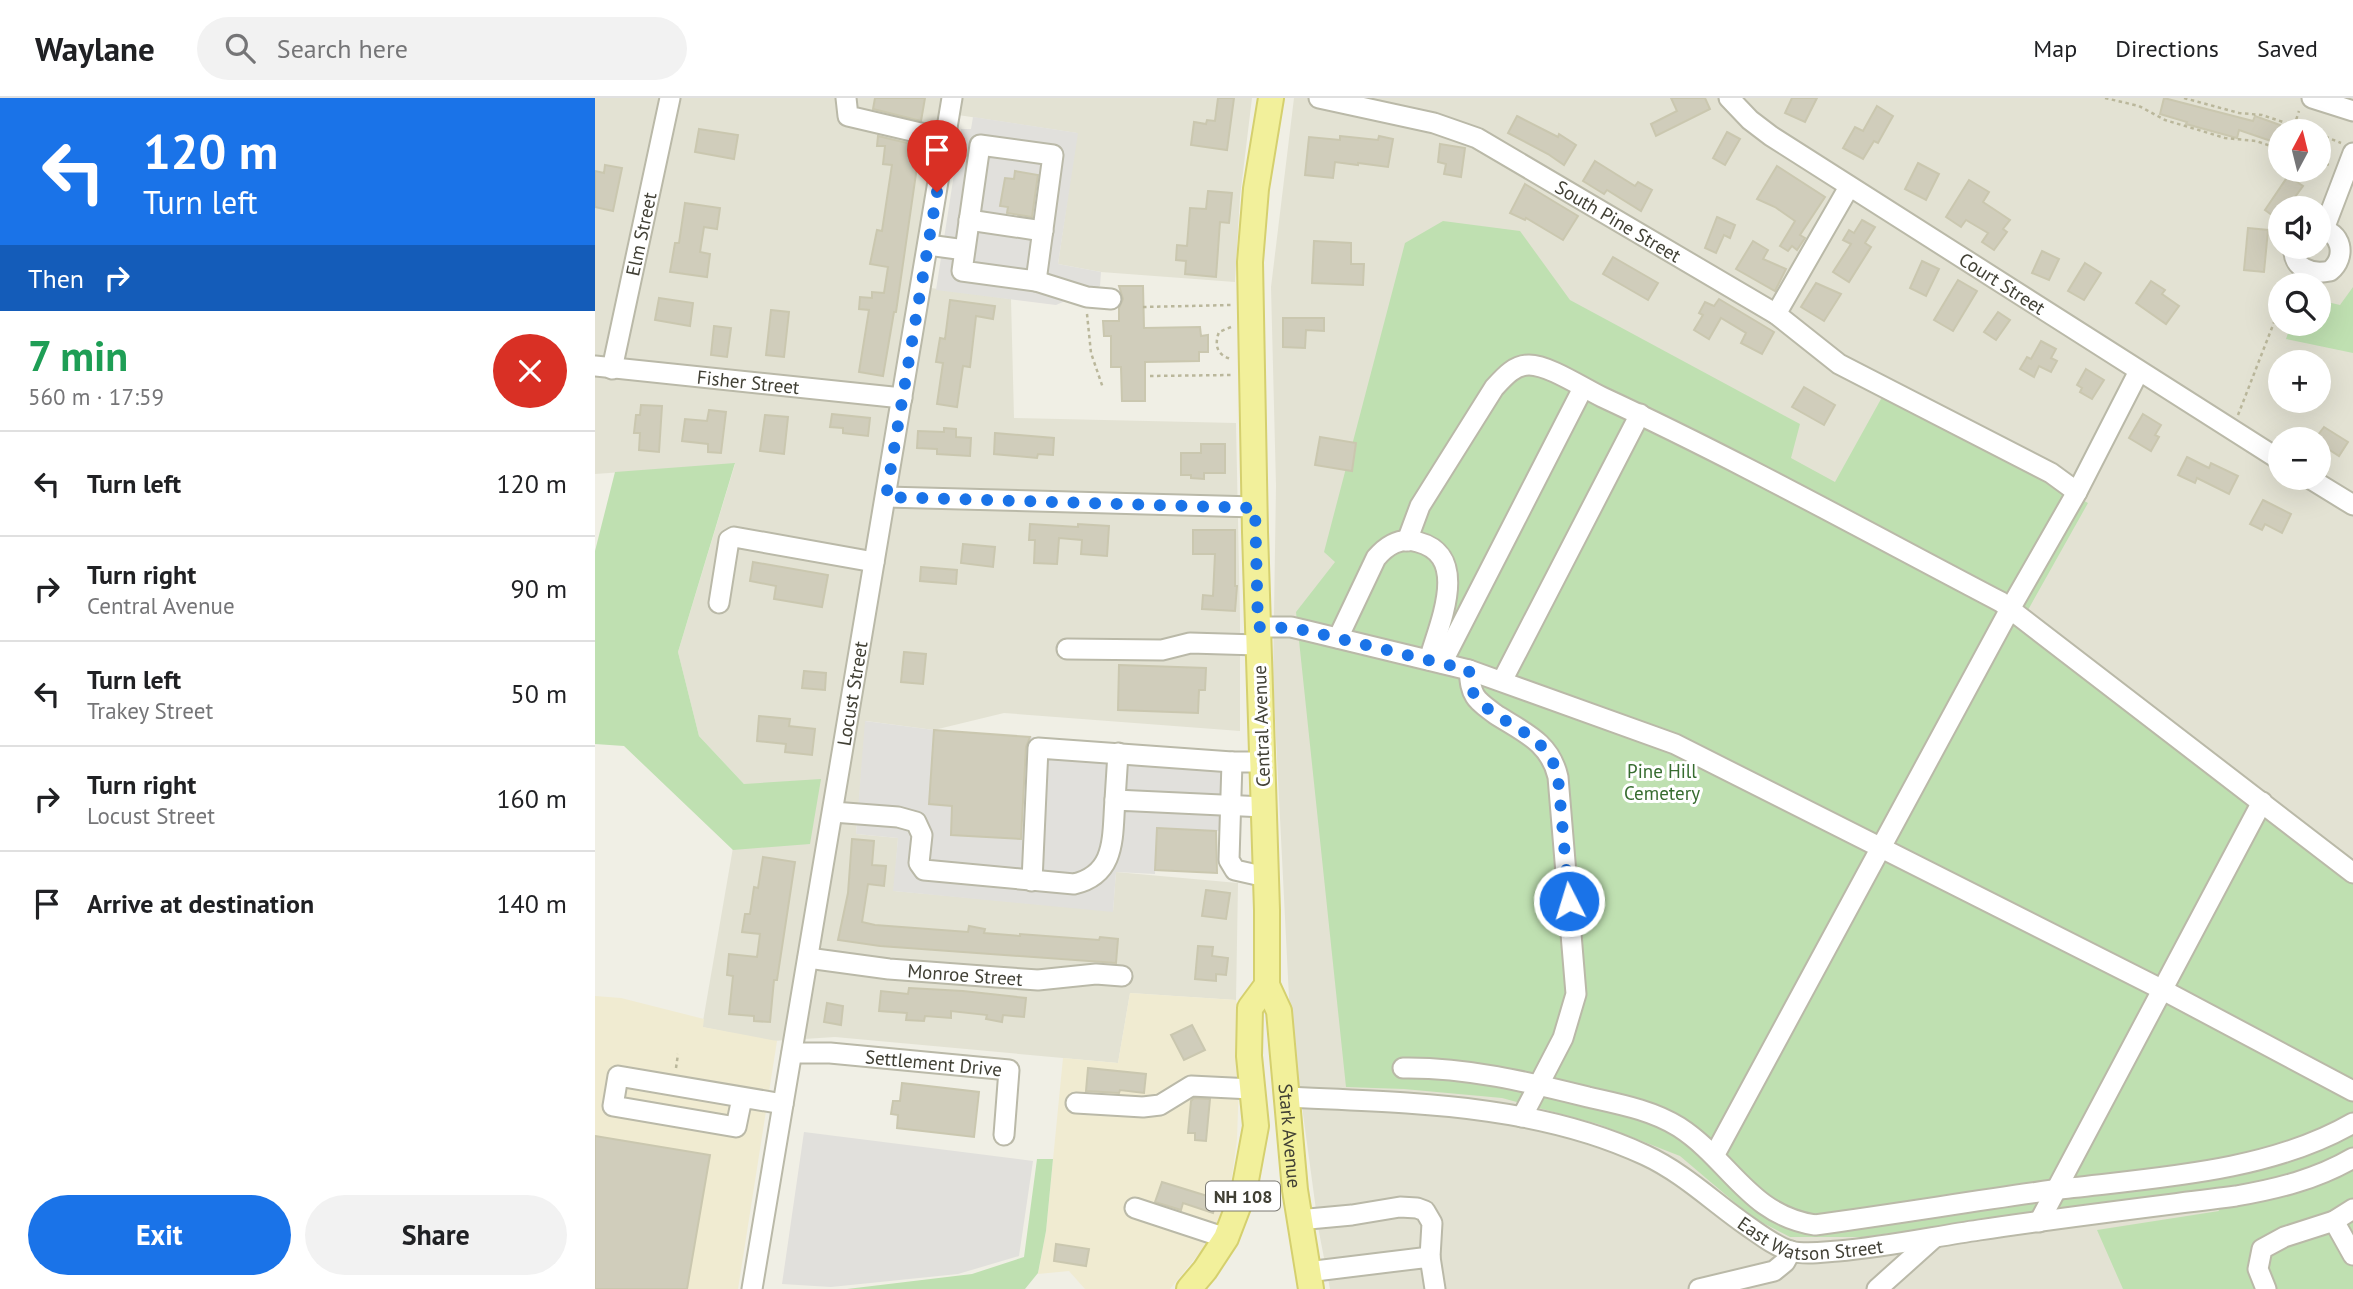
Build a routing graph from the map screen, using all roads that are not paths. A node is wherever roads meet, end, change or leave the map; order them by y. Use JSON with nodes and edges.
{"nodes":[{"id":1,"x":670,"y":98,"type":"edge"},
{"id":2,"x":846,"y":98,"type":"edge"},
{"id":3,"x":952,"y":98,"type":"edge"},
{"id":4,"x":1271,"y":98,"type":"edge"},
{"id":5,"x":1319,"y":98,"type":"edge"},
{"id":6,"x":1729,"y":98,"type":"edge"},
{"id":7,"x":2305,"y":104,"type":"edge"},
{"id":8,"x":2353,"y":111,"type":"edge"},
{"id":9,"x":946,"y":139,"type":"junction"},
{"id":10,"x":2347,"y":148,"type":"edge"},
{"id":11,"x":1849,"y":187,"type":"junction"},
{"id":12,"x":2331,"y":198,"type":"edge"},
{"id":13,"x":969,"y":220,"type":"junction"},
{"id":14,"x":1043,"y":231,"type":"junction"},
{"id":15,"x":2331,"y":234,"type":"edge"},
{"id":16,"x":928,"y":245,"type":"junction"},
{"id":17,"x":965,"y":250,"type":"junction"},
{"id":18,"x":2296,"y":259,"type":"edge"},
{"id":19,"x":1036,"y":281,"type":"junction"},
{"id":20,"x":1111,"y":299,"type":"dead end"},
{"id":21,"x":1776,"y":314,"type":"junction"},
{"id":22,"x":603,"y":368,"type":"edge"},
{"id":23,"x":2139,"y":371,"type":"junction"},
{"id":24,"x":1583,"y":388,"type":"junction"},
{"id":25,"x":902,"y":398,"type":"junction"},
{"id":26,"x":1640,"y":414,"type":"junction"},
{"id":27,"x":2268,"y":452,"type":"edge"},
{"id":28,"x":2329,"y":490,"type":"edge"},
{"id":29,"x":2077,"y":492,"type":"junction"},
{"id":30,"x":886,"y":497,"type":"junction"},
{"id":31,"x":2353,"y":505,"type":"edge"},
{"id":32,"x":1255,"y":508,"type":"junction"},
{"id":33,"x":1407,"y":541,"type":"junction"},
{"id":34,"x":874,"y":562,"type":"junction"},
{"id":35,"x":719,"y":603,"type":"dead end"},
{"id":36,"x":2010,"y":609,"type":"junction"},
{"id":37,"x":1258,"y":636,"type":"junction"},
{"id":38,"x":1338,"y":638,"type":"junction"},
{"id":39,"x":1067,"y":649,"type":"dead end"},
{"id":40,"x":1436,"y":661,"type":"junction"},
{"id":41,"x":1469,"y":670,"type":"junction"},
{"id":42,"x":1502,"y":681,"type":"junction"},
{"id":43,"x":1118,"y":753,"type":"junction"},
{"id":44,"x":1232,"y":762,"type":"junction"},
{"id":45,"x":1262,"y":762,"type":"junction"},
{"id":46,"x":1115,"y":800,"type":"junction"},
{"id":47,"x":2262,"y":802,"type":"junction"},
{"id":48,"x":1231,"y":805,"type":"junction"},
{"id":49,"x":1264,"y":807,"type":"junction"},
{"id":50,"x":833,"y":812,"type":"junction"},
{"id":51,"x":1882,"y":849,"type":"junction"},
{"id":52,"x":2353,"y":873,"type":"edge"},
{"id":53,"x":1266,"y":877,"type":"junction"},
{"id":54,"x":1032,"y":881,"type":"junction"},
{"id":55,"x":808,"y":958,"type":"junction"},
{"id":56,"x":1122,"y":976,"type":"dead end"},
{"id":57,"x":1268,"y":985,"type":"junction"},
{"id":58,"x":2161,"y":989,"type":"junction"},
{"id":59,"x":792,"y":1053,"type":"junction"},
{"id":60,"x":1403,"y":1068,"type":"dead end"},
{"id":61,"x":1539,"y":1085,"type":"junction"},
{"id":62,"x":1252,"y":1089,"type":"junction"},
{"id":63,"x":2353,"y":1091,"type":"edge"},
{"id":64,"x":1286,"y":1097,"type":"junction"},
{"id":65,"x":742,"y":1098,"type":"junction"},
{"id":66,"x":1076,"y":1103,"type":"dead end"},
{"id":67,"x":783,"y":1104,"type":"junction"},
{"id":68,"x":1522,"y":1117,"type":"junction"},
{"id":69,"x":2353,"y":1123,"type":"edge"},
{"id":70,"x":1003,"y":1135,"type":"dead end"},
{"id":71,"x":1714,"y":1156,"type":"junction"},
{"id":72,"x":2353,"y":1158,"type":"edge"},
{"id":73,"x":2055,"y":1190,"type":"junction"},
{"id":74,"x":1135,"y":1208,"type":"dead end"},
{"id":75,"x":2353,"y":1209,"type":"edge"},
{"id":76,"x":1299,"y":1220,"type":"junction"},
{"id":77,"x":2334,"y":1221,"type":"junction"},
{"id":78,"x":2039,"y":1222,"type":"junction"},
{"id":79,"x":1226,"y":1238,"type":"junction"},
{"id":80,"x":1934,"y":1238,"type":"junction"},
{"id":81,"x":1791,"y":1251,"type":"junction"},
{"id":82,"x":2353,"y":1255,"type":"edge"},
{"id":83,"x":1430,"y":1257,"type":"junction"},
{"id":84,"x":1309,"y":1280,"type":"edge"},
{"id":85,"x":752,"y":1289,"type":"edge"},
{"id":86,"x":1189,"y":1289,"type":"edge"},
{"id":87,"x":1435,"y":1289,"type":"edge"},
{"id":88,"x":1699,"y":1289,"type":"edge"},
{"id":89,"x":1877,"y":1289,"type":"edge"},
{"id":90,"x":2266,"y":1289,"type":"edge"}],
"edges":[{"from":1,"to":22,"type":"street","name":"Elm Street"},
{"from":2,"to":9,"type":"street"},
{"from":3,"to":9,"type":"street","name":"Locust Street"},
{"from":4,"to":32,"type":"main road","name":"Central Avenue"},
{"from":5,"to":21,"type":"street","name":"South Pine Street"},
{"from":6,"to":11,"type":"street","name":"Court Street"},
{"from":7,"to":8,"type":"street"},
{"from":9,"to":16,"type":"street","name":"Locust Street"},
{"from":10,"to":12,"type":"street"},
{"from":11,"to":21,"type":"street"},
{"from":11,"to":23,"type":"street","name":"Court Street"},
{"from":13,"to":14,"type":"street"},
{"from":13,"to":14,"type":"street"},
{"from":13,"to":17,"type":"street"},
{"from":14,"to":19,"type":"street"},
{"from":15,"to":18,"type":"street"},
{"from":16,"to":17,"type":"street"},
{"from":16,"to":25,"type":"street","name":"Locust Street"},
{"from":17,"to":19,"type":"street"},
{"from":19,"to":20,"type":"street"},
{"from":21,"to":29,"type":"street","name":"South Pine Street"},
{"from":22,"to":25,"type":"street","name":"Fisher Street"},
{"from":23,"to":27,"type":"street","name":"Court Street"},
{"from":23,"to":29,"type":"street"},
{"from":24,"to":26,"type":"street"},
{"from":24,"to":33,"type":"street"},
{"from":24,"to":40,"type":"street"},
{"from":25,"to":30,"type":"street","name":"Locust Street"},
{"from":26,"to":36,"type":"street"},
{"from":26,"to":42,"type":"street"},
{"from":28,"to":31,"type":"street"},
{"from":29,"to":36,"type":"street"},
{"from":30,"to":32,"type":"street"},
{"from":30,"to":34,"type":"street","name":"Locust Street"},
{"from":32,"to":37,"type":"main road","name":"Central Avenue"},
{"from":33,"to":38,"type":"street"},
{"from":33,"to":40,"type":"street"},
{"from":34,"to":35,"type":"street"},
{"from":34,"to":50,"type":"street","name":"Locust Street"},
{"from":36,"to":47,"type":"street"},
{"from":36,"to":51,"type":"street"},
{"from":37,"to":38,"type":"street"},
{"from":37,"to":39,"type":"street"},
{"from":37,"to":45,"type":"main road","name":"Central Avenue"},
{"from":38,"to":40,"type":"street"},
{"from":40,"to":41,"type":"street"},
{"from":41,"to":42,"type":"street"},
{"from":41,"to":61,"type":"street"},
{"from":42,"to":51,"type":"street"},
{"from":43,"to":44,"type":"street"},
{"from":43,"to":46,"type":"street"},
{"from":43,"to":54,"type":"street"},
{"from":44,"to":45,"type":"street"},
{"from":44,"to":48,"type":"street"},
{"from":45,"to":49,"type":"main road","name":"Central Avenue"},
{"from":46,"to":48,"type":"street"},
{"from":46,"to":54,"type":"street"},
{"from":47,"to":52,"type":"street"},
{"from":47,"to":58,"type":"street"},
{"from":48,"to":49,"type":"street"},
{"from":48,"to":53,"type":"street"},
{"from":49,"to":53,"type":"main road","name":"Central Avenue"},
{"from":50,"to":54,"type":"street"},
{"from":50,"to":55,"type":"street","name":"Locust Street"},
{"from":51,"to":58,"type":"street"},
{"from":51,"to":71,"type":"street"},
{"from":53,"to":57,"type":"main road","name":"Central Avenue"},
{"from":55,"to":56,"type":"street","name":"Monroe Street"},
{"from":55,"to":59,"type":"street","name":"Locust Street"},
{"from":57,"to":62,"type":"main road","number":"NH 108"},
{"from":57,"to":64,"type":"main road","name":"Stark Avenue"},
{"from":58,"to":63,"type":"street"},
{"from":58,"to":73,"type":"street"},
{"from":59,"to":67,"type":"street","name":"Locust Street"},
{"from":59,"to":70,"type":"street","name":"Settlement Drive"},
{"from":60,"to":61,"type":"street"},
{"from":61,"to":68,"type":"street"},
{"from":61,"to":71,"type":"street"},
{"from":62,"to":64,"type":"main road"},
{"from":62,"to":66,"type":"street"},
{"from":62,"to":79,"type":"main road","number":"NH 108"},
{"from":64,"to":68,"type":"street","name":"East Watson Street"},
{"from":64,"to":76,"type":"main road","name":"Stark Avenue"},
{"from":65,"to":65,"type":"street"},
{"from":65,"to":67,"type":"street"},
{"from":67,"to":85,"type":"street","name":"Locust Street"},
{"from":68,"to":81,"type":"street","name":"East Watson Street"},
{"from":69,"to":73,"type":"street"},
{"from":71,"to":73,"type":"street"},
{"from":72,"to":78,"type":"street","name":"East Watson Street"},
{"from":73,"to":78,"type":"street"},
{"from":74,"to":79,"type":"street"},
{"from":75,"to":77,"type":"street"},
{"from":76,"to":83,"type":"street"},
{"from":76,"to":84,"type":"main road","name":"Stark Avenue"},
{"from":77,"to":82,"type":"street"},
{"from":77,"to":90,"type":"street"},
{"from":78,"to":80,"type":"street","name":"East Watson Street"},
{"from":79,"to":86,"type":"main road","number":"NH 108"},
{"from":80,"to":81,"type":"street","name":"East Watson Street"},
{"from":80,"to":89,"type":"street"},
{"from":81,"to":88,"type":"street"},
{"from":83,"to":84,"type":"street"},
{"from":83,"to":87,"type":"street"}]}
